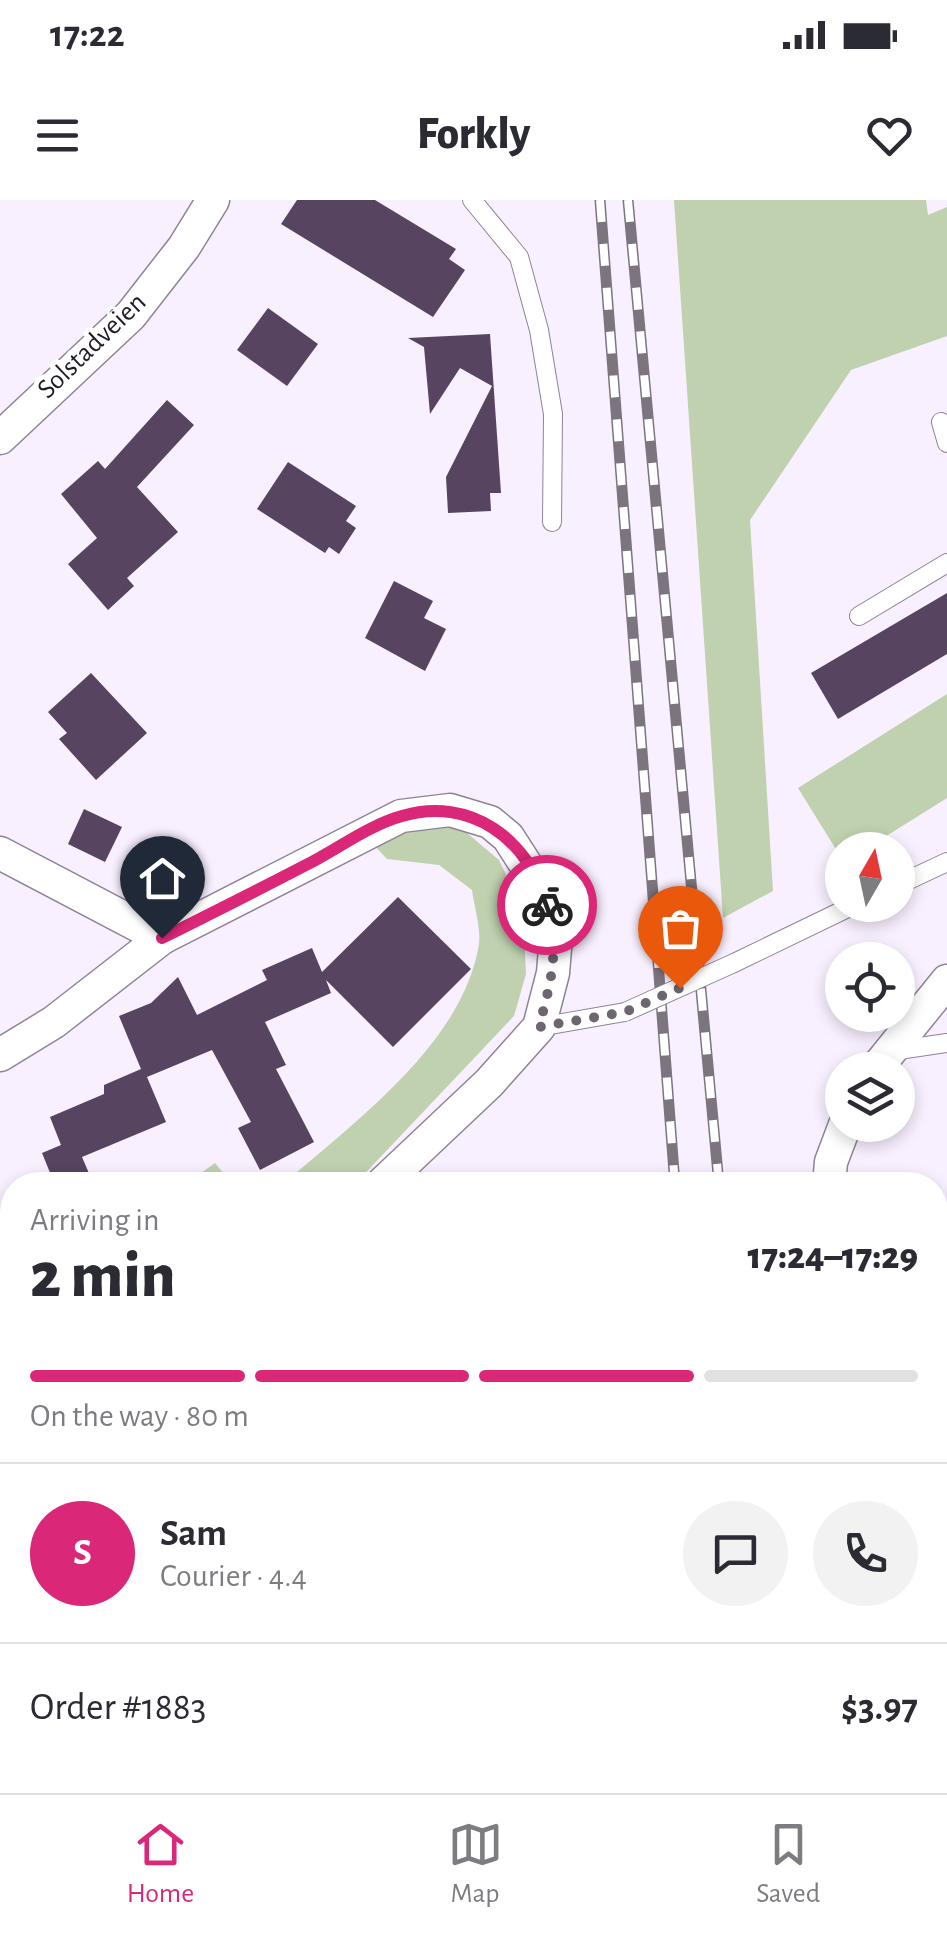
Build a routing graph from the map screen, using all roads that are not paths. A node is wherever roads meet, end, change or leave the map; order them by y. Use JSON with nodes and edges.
{"nodes":[{"id":1,"x":213,"y":200,"type":"edge"},
{"id":2,"x":472,"y":200,"type":"edge"},
{"id":3,"x":941,"y":422,"type":"dead end"},
{"id":4,"x":0,"y":438,"type":"edge"},
{"id":5,"x":947,"y":444,"type":"edge"},
{"id":6,"x":552,"y":522,"type":"dead end"},
{"id":7,"x":947,"y":564,"type":"edge"},
{"id":8,"x":859,"y":616,"type":"dead end"},
{"id":9,"x":0,"y":852,"type":"edge"},
{"id":10,"x":947,"y":862,"type":"edge"},
{"id":11,"x":915,"y":877,"type":"edge"},
{"id":12,"x":825,"y":919,"type":"edge"},
{"id":13,"x":162,"y":938,"type":"junction"},
{"id":14,"x":947,"y":982,"type":"edge"},
{"id":15,"x":539,"y":1027,"type":"junction"},
{"id":16,"x":947,"y":1043,"type":"edge"},
{"id":17,"x":889,"y":1052,"type":"edge"},
{"id":18,"x":914,"y":1052,"type":"edge"},
{"id":19,"x":0,"y":1055,"type":"edge"},
{"id":20,"x":838,"y":1142,"type":"edge"},
{"id":21,"x":395,"y":1172,"type":"edge"},
{"id":22,"x":829,"y":1172,"type":"edge"}],
"edges":[{"from":1,"to":4,"type":"street","name":"Solstadveien"},
{"from":2,"to":6,"type":"lane"},
{"from":3,"to":5,"type":"lane"},
{"from":7,"to":8,"type":"lane"},
{"from":9,"to":13,"type":"street"},
{"from":10,"to":11,"type":"lane"},
{"from":12,"to":15,"type":"lane","bridge":true},
{"from":13,"to":15,"type":"street"},
{"from":13,"to":19,"type":"street"},
{"from":14,"to":17,"type":"street"},
{"from":15,"to":21,"type":"street"},
{"from":16,"to":18,"type":"lane"},
{"from":20,"to":22,"type":"street"}]}
